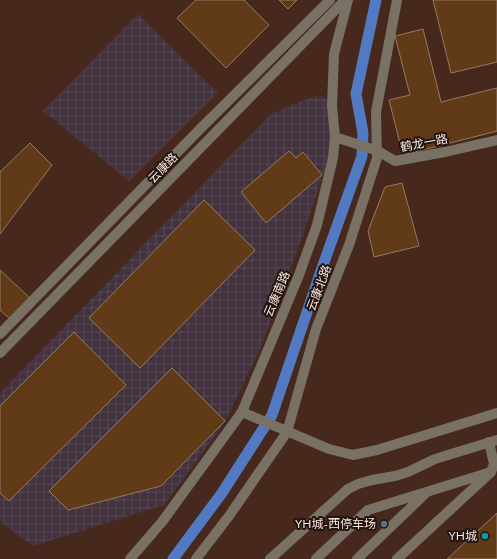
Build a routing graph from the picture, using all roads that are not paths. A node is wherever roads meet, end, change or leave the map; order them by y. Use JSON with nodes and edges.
{"nodes":[{"id":1,"x":330,"y":0,"type":"edge"},
{"id":2,"x":346,"y":0,"type":"edge"},
{"id":3,"x":397,"y":0,"type":"edge"},
{"id":4,"x":335,"y":137,"type":"junction"},
{"id":5,"x":497,"y":140,"type":"edge"},
{"id":6,"x":378,"y":151,"type":"junction"},
{"id":7,"x":0,"y":334,"type":"edge"},
{"id":8,"x":0,"y":353,"type":"edge"},
{"id":9,"x":242,"y":412,"type":"junction"},
{"id":10,"x":497,"y":413,"type":"edge"},
{"id":11,"x":287,"y":432,"type":"junction"},
{"id":12,"x":493,"y":441,"type":"edge"},
{"id":13,"x":491,"y":472,"type":"junction"},
{"id":14,"x":428,"y":491,"type":"junction"},
{"id":15,"x":130,"y":559,"type":"edge"},
{"id":16,"x":196,"y":559,"type":"edge"},
{"id":17,"x":270,"y":559,"type":"edge"},
{"id":18,"x":316,"y":559,"type":"edge"},
{"id":19,"x":357,"y":559,"type":"edge"},
{"id":20,"x":397,"y":559,"type":"edge"}],
"edges":[{"from":1,"to":7,"type":"street","name":"云康路"},
{"from":2,"to":4,"type":"street","name":"云康南路"},
{"from":2,"to":8,"type":"street","name":"云康路"},
{"from":3,"to":6,"type":"street","name":"云康北路"},
{"from":4,"to":6,"type":"street","name":"鹤龙一路"},
{"from":4,"to":9,"type":"street","name":"云康南路"},
{"from":5,"to":6,"type":"street","name":"鹤龙一路"},
{"from":6,"to":11,"type":"street","name":"云康北路"},
{"from":9,"to":11,"type":"street"},
{"from":9,"to":15,"type":"street","name":"云康南路"},
{"from":10,"to":11,"type":"street"},
{"from":11,"to":16,"type":"street","name":"云康北路"},
{"from":12,"to":13,"type":"street"},
{"from":12,"to":17,"type":"street"},
{"from":13,"to":14,"type":"street"},
{"from":13,"to":20,"type":"street"},
{"from":14,"to":18,"type":"street"},
{"from":14,"to":19,"type":"street"}]}
